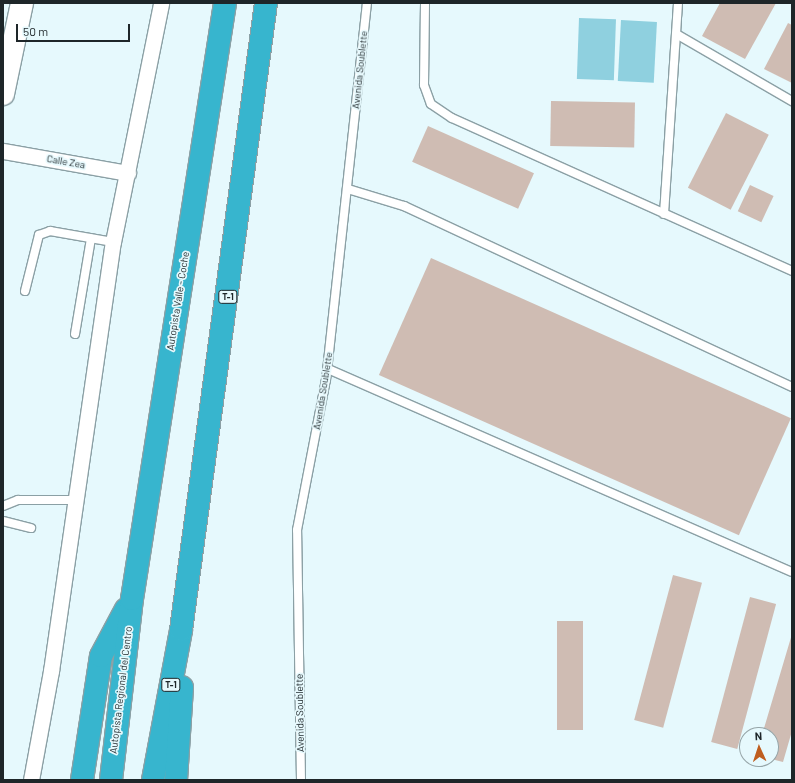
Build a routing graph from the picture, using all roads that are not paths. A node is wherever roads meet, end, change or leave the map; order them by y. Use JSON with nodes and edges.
{"nodes":[{"id":1,"x":22,"y":3,"type":"edge"},
{"id":2,"x":161,"y":3,"type":"edge"},
{"id":3,"x":225,"y":3,"type":"edge"},
{"id":4,"x":266,"y":3,"type":"edge"},
{"id":5,"x":367,"y":3,"type":"edge"},
{"id":6,"x":426,"y":3,"type":"edge"},
{"id":7,"x":678,"y":3,"type":"edge"},
{"id":8,"x":678,"y":35,"type":"junction"},
{"id":9,"x":3,"y":94,"type":"edge"},
{"id":10,"x":792,"y":101,"type":"edge"},
{"id":11,"x":3,"y":151,"type":"edge"},
{"id":12,"x":128,"y":173,"type":"junction"},
{"id":13,"x":348,"y":190,"type":"junction"},
{"id":14,"x":664,"y":214,"type":"junction"},
{"id":15,"x":91,"y":238,"type":"junction"},
{"id":16,"x":113,"y":242,"type":"junction"},
{"id":17,"x":792,"y":271,"type":"edge"},
{"id":18,"x":25,"y":291,"type":"dead end"},
{"id":19,"x":75,"y":334,"type":"dead end"},
{"id":20,"x":328,"y":369,"type":"junction"},
{"id":21,"x":792,"y":387,"type":"edge"},
{"id":22,"x":74,"y":500,"type":"junction"},
{"id":23,"x":3,"y":506,"type":"edge"},
{"id":24,"x":3,"y":521,"type":"edge"},
{"id":25,"x":31,"y":528,"type":"dead end"},
{"id":26,"x":792,"y":572,"type":"edge"},
{"id":27,"x":187,"y":590,"type":"junction"},
{"id":28,"x":132,"y":599,"type":"junction"},
{"id":29,"x":31,"y":780,"type":"edge"},
{"id":30,"x":82,"y":780,"type":"edge"},
{"id":31,"x":111,"y":780,"type":"edge"},
{"id":32,"x":152,"y":780,"type":"edge"},
{"id":33,"x":176,"y":780,"type":"edge"},
{"id":34,"x":302,"y":780,"type":"edge"}],
"edges":[{"from":1,"to":9,"type":"main road"},
{"from":2,"to":12,"type":"street"},
{"from":3,"to":28,"type":"highway","name":"Autopista Valle - Coche"},
{"from":4,"to":27,"type":"highway","number":"T-1"},
{"from":5,"to":13,"type":"lane","name":"Avenida Soublette"},
{"from":6,"to":14,"type":"lane"},
{"from":7,"to":8,"type":"lane"},
{"from":8,"to":10,"type":"lane"},
{"from":8,"to":14,"type":"lane"},
{"from":11,"to":12,"type":"street","name":"Calle Zea"},
{"from":12,"to":16,"type":"street"},
{"from":13,"to":20,"type":"lane","name":"Avenida Soublette"},
{"from":13,"to":21,"type":"lane"},
{"from":14,"to":17,"type":"lane"},
{"from":15,"to":16,"type":"lane"},
{"from":15,"to":18,"type":"lane"},
{"from":15,"to":19,"type":"lane"},
{"from":16,"to":22,"type":"street"},
{"from":20,"to":26,"type":"lane"},
{"from":20,"to":34,"type":"lane","name":"Avenida Soublette"},
{"from":22,"to":23,"type":"lane"},
{"from":22,"to":29,"type":"street"},
{"from":24,"to":25,"type":"lane"},
{"from":27,"to":32,"type":"highway","number":"T-1"},
{"from":27,"to":33,"type":"highway"},
{"from":28,"to":30,"type":"highway"},
{"from":28,"to":31,"type":"highway","name":"Autopista Regional del Centro"}]}
